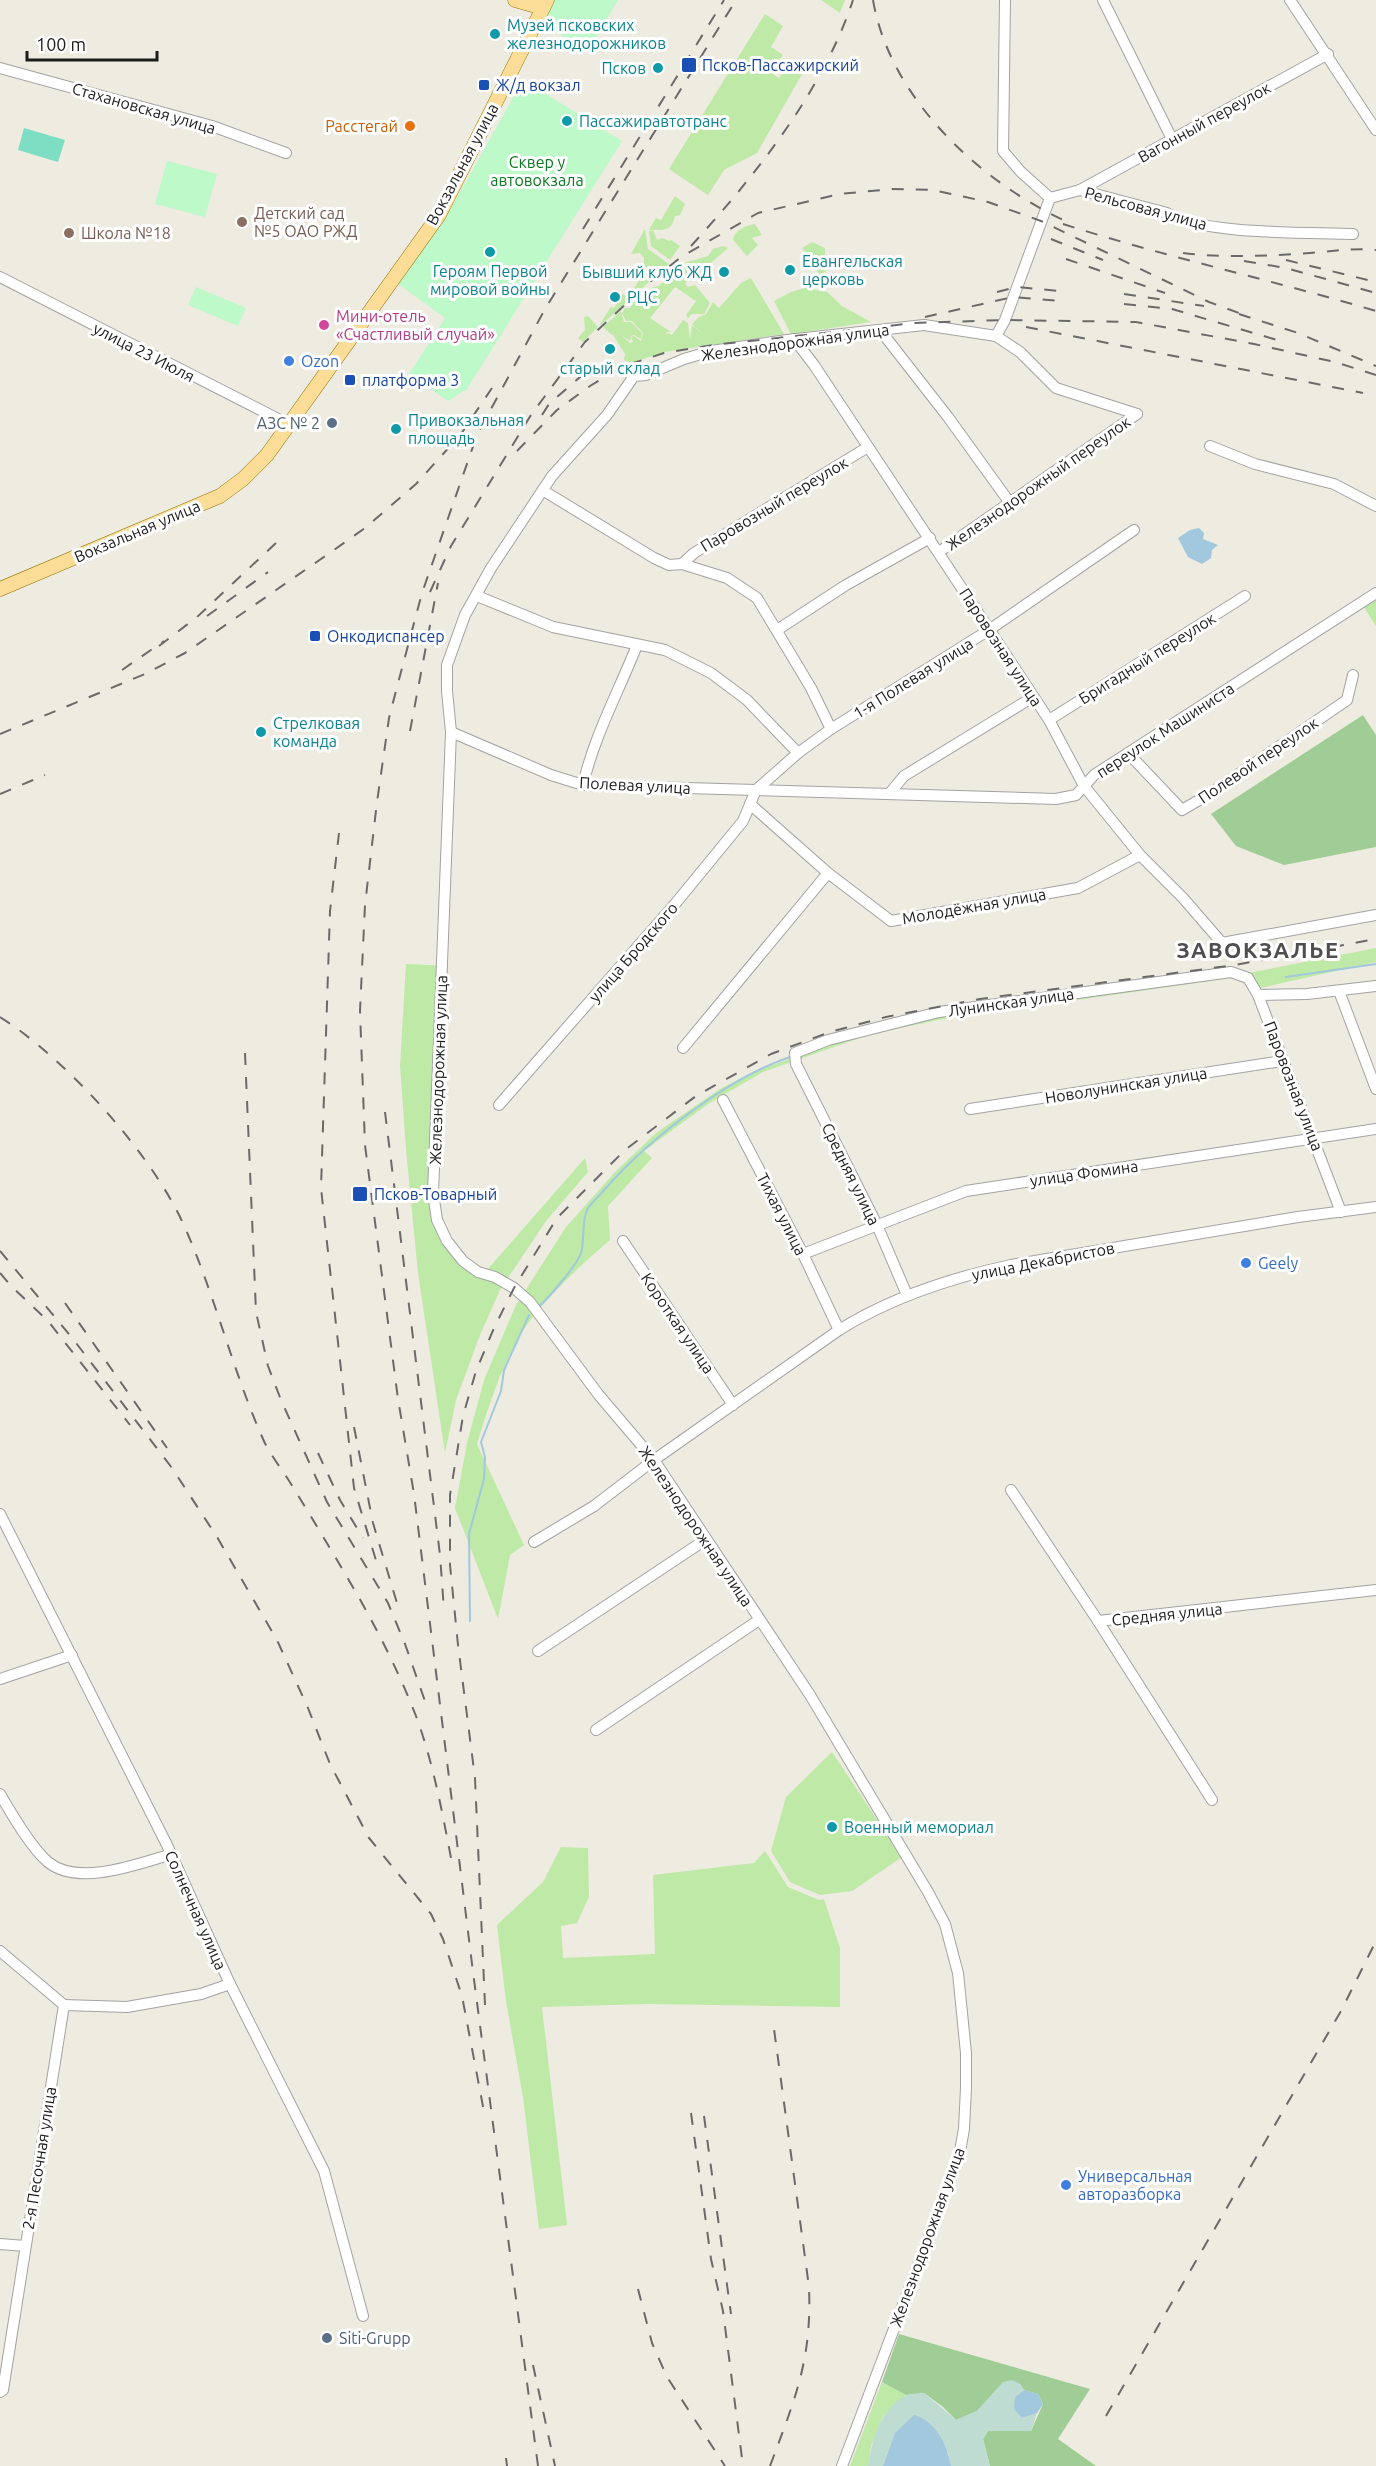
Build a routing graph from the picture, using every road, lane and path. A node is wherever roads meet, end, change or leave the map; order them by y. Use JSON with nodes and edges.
{"nodes":[{"id":1,"x":515,"y":0,"type":"edge"},
{"id":2,"x":1005,"y":0,"type":"edge"},
{"id":3,"x":1103,"y":0,"type":"edge"},
{"id":4,"x":1290,"y":0,"type":"edge"},
{"id":5,"x":545,"y":4,"type":"edge"},
{"id":6,"x":1328,"y":54,"type":"junction"},
{"id":7,"x":0,"y":68,"type":"edge"},
{"id":8,"x":1376,"y":130,"type":"edge"},
{"id":9,"x":1172,"y":139,"type":"junction"},
{"id":10,"x":286,"y":153,"type":"dead end"},
{"id":11,"x":1080,"y":190,"type":"junction"},
{"id":12,"x":1050,"y":198,"type":"junction"},
{"id":13,"x":1353,"y":234,"type":"dead end"},
{"id":14,"x":0,"y":277,"type":"edge"},
{"id":15,"x":880,"y":330,"type":"junction"},
{"id":16,"x":996,"y":336,"type":"junction"},
{"id":17,"x":794,"y":339,"type":"junction"},
{"id":18,"x":288,"y":424,"type":"junction"},
{"id":19,"x":1210,"y":446,"type":"dead end"},
{"id":20,"x":868,"y":447,"type":"junction"},
{"id":21,"x":544,"y":491,"type":"junction"},
{"id":22,"x":1010,"y":502,"type":"junction"},
{"id":23,"x":1376,"y":506,"type":"edge"},
{"id":24,"x":1134,"y":530,"type":"dead end"},
{"id":25,"x":930,"y":538,"type":"junction"},
{"id":26,"x":939,"y":552,"type":"junction"},
{"id":27,"x":682,"y":564,"type":"junction"},
{"id":28,"x":0,"y":589,"type":"edge"},
{"id":29,"x":1376,"y":593,"type":"edge"},
{"id":30,"x":477,"y":596,"type":"junction"},
{"id":31,"x":1245,"y":596,"type":"dead end"},
{"id":32,"x":777,"y":630,"type":"junction"},
{"id":33,"x":989,"y":630,"type":"junction"},
{"id":34,"x":637,"y":645,"type":"junction"},
{"id":35,"x":1353,"y":675,"type":"dead end"},
{"id":36,"x":1033,"y":697,"type":"junction"},
{"id":37,"x":1049,"y":720,"type":"junction"},
{"id":38,"x":831,"y":729,"type":"junction"},
{"id":39,"x":451,"y":732,"type":"junction"},
{"id":40,"x":798,"y":753,"type":"junction"},
{"id":41,"x":1128,"y":753,"type":"junction"},
{"id":42,"x":583,"y":785,"type":"junction"},
{"id":43,"x":1084,"y":786,"type":"junction"},
{"id":44,"x":756,"y":790,"type":"junction"},
{"id":45,"x":889,"y":794,"type":"junction"},
{"id":46,"x":750,"y":804,"type":"junction"},
{"id":47,"x":1140,"y":855,"type":"junction"},
{"id":48,"x":828,"y":873,"type":"junction"},
{"id":49,"x":1376,"y":915,"type":"edge"},
{"id":50,"x":1231,"y":972,"type":"joint"},
{"id":51,"x":1376,"y":986,"type":"edge"},
{"id":52,"x":1339,"y":991,"type":"junction"},
{"id":53,"x":1258,"y":994,"type":"junction"},
{"id":54,"x":683,"y":1048,"type":"dead end"},
{"id":55,"x":795,"y":1053,"type":"joint"},
{"id":56,"x":1282,"y":1061,"type":"junction"},
{"id":57,"x":1376,"y":1089,"type":"edge"},
{"id":58,"x":723,"y":1100,"type":"dead end"},
{"id":59,"x":499,"y":1105,"type":"dead end"},
{"id":60,"x":970,"y":1109,"type":"dead end"},
{"id":61,"x":1376,"y":1129,"type":"edge"},
{"id":62,"x":1315,"y":1139,"type":"junction"},
{"id":63,"x":1376,"y":1208,"type":"edge"},
{"id":64,"x":1341,"y":1212,"type":"junction"},
{"id":65,"x":877,"y":1226,"type":"junction"},
{"id":66,"x":623,"y":1241,"type":"dead end"},
{"id":67,"x":803,"y":1254,"type":"junction"},
{"id":68,"x":907,"y":1295,"type":"junction"},
{"id":69,"x":839,"y":1330,"type":"junction"},
{"id":70,"x":733,"y":1404,"type":"junction"},
{"id":71,"x":654,"y":1460,"type":"junction"},
{"id":72,"x":1011,"y":1490,"type":"dead end"},
{"id":73,"x":0,"y":1514,"type":"edge"},
{"id":74,"x":705,"y":1540,"type":"junction"},
{"id":75,"x":534,"y":1542,"type":"dead end"},
{"id":76,"x":1376,"y":1590,"type":"edge"},
{"id":77,"x":759,"y":1620,"type":"junction"},
{"id":78,"x":1098,"y":1621,"type":"junction"},
{"id":79,"x":538,"y":1651,"type":"dead end"},
{"id":80,"x":72,"y":1655,"type":"junction"},
{"id":81,"x":0,"y":1679,"type":"edge"},
{"id":82,"x":596,"y":1730,"type":"dead end"},
{"id":83,"x":0,"y":1794,"type":"edge"},
{"id":84,"x":1212,"y":1800,"type":"dead end"},
{"id":85,"x":172,"y":1854,"type":"junction"},
{"id":86,"x":0,"y":1952,"type":"edge"},
{"id":87,"x":230,"y":1984,"type":"junction"},
{"id":88,"x":64,"y":2005,"type":"junction"},
{"id":89,"x":0,"y":2244,"type":"edge"},
{"id":90,"x":25,"y":2246,"type":"junction"},
{"id":91,"x":363,"y":2316,"type":"dead end"},
{"id":92,"x":0,"y":2392,"type":"edge"},
{"id":93,"x":842,"y":2466,"type":"edge"}],
"edges":[{"from":1,"to":5,"type":"main road"},
{"from":2,"to":12,"type":"street"},
{"from":3,"to":9,"type":"street"},
{"from":4,"to":6,"type":"street"},
{"from":5,"to":18,"type":"main road","name":"Вокзальная улица"},
{"from":6,"to":8,"type":"street"},
{"from":6,"to":9,"type":"street","name":"Вагонный переулок"},
{"from":7,"to":10,"type":"street","name":"Стахановская улица"},
{"from":9,"to":11,"type":"street","name":"Вагонный переулок"},
{"from":11,"to":12,"type":"street","name":"Рельсовая улица"},
{"from":11,"to":13,"type":"street","name":"Рельсовая улица"},
{"from":12,"to":16,"type":"street"},
{"from":14,"to":18,"type":"street","name":"улица 23 Июля"},
{"from":15,"to":16,"type":"street","name":"Железнодорожная улица"},
{"from":15,"to":17,"type":"street","name":"Железнодорожная улица"},
{"from":15,"to":22,"type":"street"},
{"from":16,"to":22,"type":"street","name":"Железнодорожный переулок"},
{"from":17,"to":20,"type":"street","name":"Паровозная улица"},
{"from":17,"to":21,"type":"street","name":"Железнодорожная улица"},
{"from":18,"to":28,"type":"main road","name":"Вокзальная улица"},
{"from":19,"to":23,"type":"street"},
{"from":20,"to":25,"type":"street","name":"Паровозная улица"},
{"from":20,"to":27,"type":"street","name":"Паровозный переулок"},
{"from":21,"to":27,"type":"street"},
{"from":21,"to":30,"type":"street","name":"Железнодорожная улица"},
{"from":22,"to":26,"type":"street","name":"Железнодорожный переулок"},
{"from":24,"to":33,"type":"street","name":"1-я Полевая улица"},
{"from":25,"to":26,"type":"street","name":"Паровозная улица"},
{"from":25,"to":32,"type":"street","name":"Железнодорожный переулок"},
{"from":26,"to":33,"type":"street","name":"Паровозная улица"},
{"from":27,"to":32,"type":"street"},
{"from":29,"to":41,"type":"street","name":"переулок Машиниста"},
{"from":30,"to":34,"type":"street"},
{"from":30,"to":39,"type":"street","name":"Железнодорожная улица"},
{"from":31,"to":37,"type":"street","name":"Бригадный переулок"},
{"from":32,"to":38,"type":"street"},
{"from":33,"to":36,"type":"street","name":"Паровозная улица"},
{"from":33,"to":38,"type":"street","name":"1-я Полевая улица"},
{"from":34,"to":40,"type":"street"},
{"from":34,"to":42,"type":"street"},
{"from":35,"to":41,"type":"street","name":"Полевой переулок"},
{"from":36,"to":37,"type":"street","name":"Паровозная улица"},
{"from":36,"to":45,"type":"street"},
{"from":37,"to":43,"type":"street","name":"Паровозная улица"},
{"from":38,"to":40,"type":"street","name":"1-я Полевая улица"},
{"from":39,"to":42,"type":"street","name":"Полевая улица"},
{"from":39,"to":71,"type":"street","name":"Железнодорожная улица"},
{"from":40,"to":44,"type":"street","name":"1-я Полевая улица"},
{"from":41,"to":43,"type":"street","name":"переулок Машиниста"},
{"from":42,"to":44,"type":"street","name":"Полевая улица"},
{"from":43,"to":45,"type":"street","name":"переулок Машиниста"},
{"from":43,"to":47,"type":"street","name":"Паровозная улица"},
{"from":44,"to":45,"type":"street","name":"переулок Машиниста"},
{"from":44,"to":46,"type":"street","name":"улица Бродского"},
{"from":46,"to":48,"type":"street","name":"Молодёжная улица"},
{"from":46,"to":59,"type":"street","name":"улица Бродского"},
{"from":47,"to":48,"type":"street","name":"Молодёжная улица"},
{"from":47,"to":49,"type":"street","name":"Паровозная улица"},
{"from":48,"to":54,"type":"street"},
{"from":50,"to":53,"type":"street","name":"Паровозная улица"},
{"from":50,"to":55,"type":"street","name":"Лунинская улица"},
{"from":51,"to":52,"type":"street"},
{"from":52,"to":53,"type":"street"},
{"from":52,"to":57,"type":"street"},
{"from":53,"to":56,"type":"street","name":"Паровозная улица"},
{"from":55,"to":65,"type":"street","name":"Средняя улица"},
{"from":56,"to":60,"type":"street","name":"Новолунинская улица"},
{"from":56,"to":62,"type":"street","name":"Паровозная улица"},
{"from":58,"to":67,"type":"street","name":"Тихая улица"},
{"from":61,"to":62,"type":"street","name":"улица Фомина"},
{"from":62,"to":64,"type":"street","name":"Паровозная улица"},
{"from":62,"to":65,"type":"street","name":"улица Фомина"},
{"from":63,"to":64,"type":"street","name":"улица Декабристов"},
{"from":64,"to":68,"type":"street","name":"улица Декабристов"},
{"from":65,"to":67,"type":"street","name":"улица Фомина"},
{"from":65,"to":68,"type":"street","name":"Средняя улица"},
{"from":66,"to":70,"type":"street","name":"Короткая улица"},
{"from":67,"to":69,"type":"street","name":"Тихая улица"},
{"from":68,"to":69,"type":"street","name":"улица Декабристов"},
{"from":69,"to":70,"type":"street","name":"улица Декабристов"},
{"from":70,"to":71,"type":"street","name":"улица Декабристов"},
{"from":71,"to":74,"type":"street","name":"Железнодорожная улица"},
{"from":71,"to":75,"type":"street","name":"улица Декабристов"},
{"from":72,"to":78,"type":"street"},
{"from":73,"to":80,"type":"street","name":"Солнечная улица"},
{"from":74,"to":77,"type":"street","name":"Железнодорожная улица"},
{"from":74,"to":79,"type":"street"},
{"from":76,"to":78,"type":"street","name":"Средняя улица"},
{"from":77,"to":82,"type":"street"},
{"from":77,"to":93,"type":"street","name":"Железнодорожная улица"},
{"from":78,"to":84,"type":"street","name":"Средняя улица"},
{"from":80,"to":81,"type":"street"},
{"from":80,"to":85,"type":"street","name":"Солнечная улица"},
{"from":83,"to":85,"type":"street"},
{"from":85,"to":87,"type":"street","name":"Солнечная улица"},
{"from":86,"to":88,"type":"street"},
{"from":87,"to":88,"type":"street"},
{"from":87,"to":91,"type":"street","name":"Солнечная улица"},
{"from":88,"to":90,"type":"street","name":"2-я Песочная улица"},
{"from":89,"to":90,"type":"street"},
{"from":90,"to":92,"type":"street","name":"2-я Песочная улица"}]}
